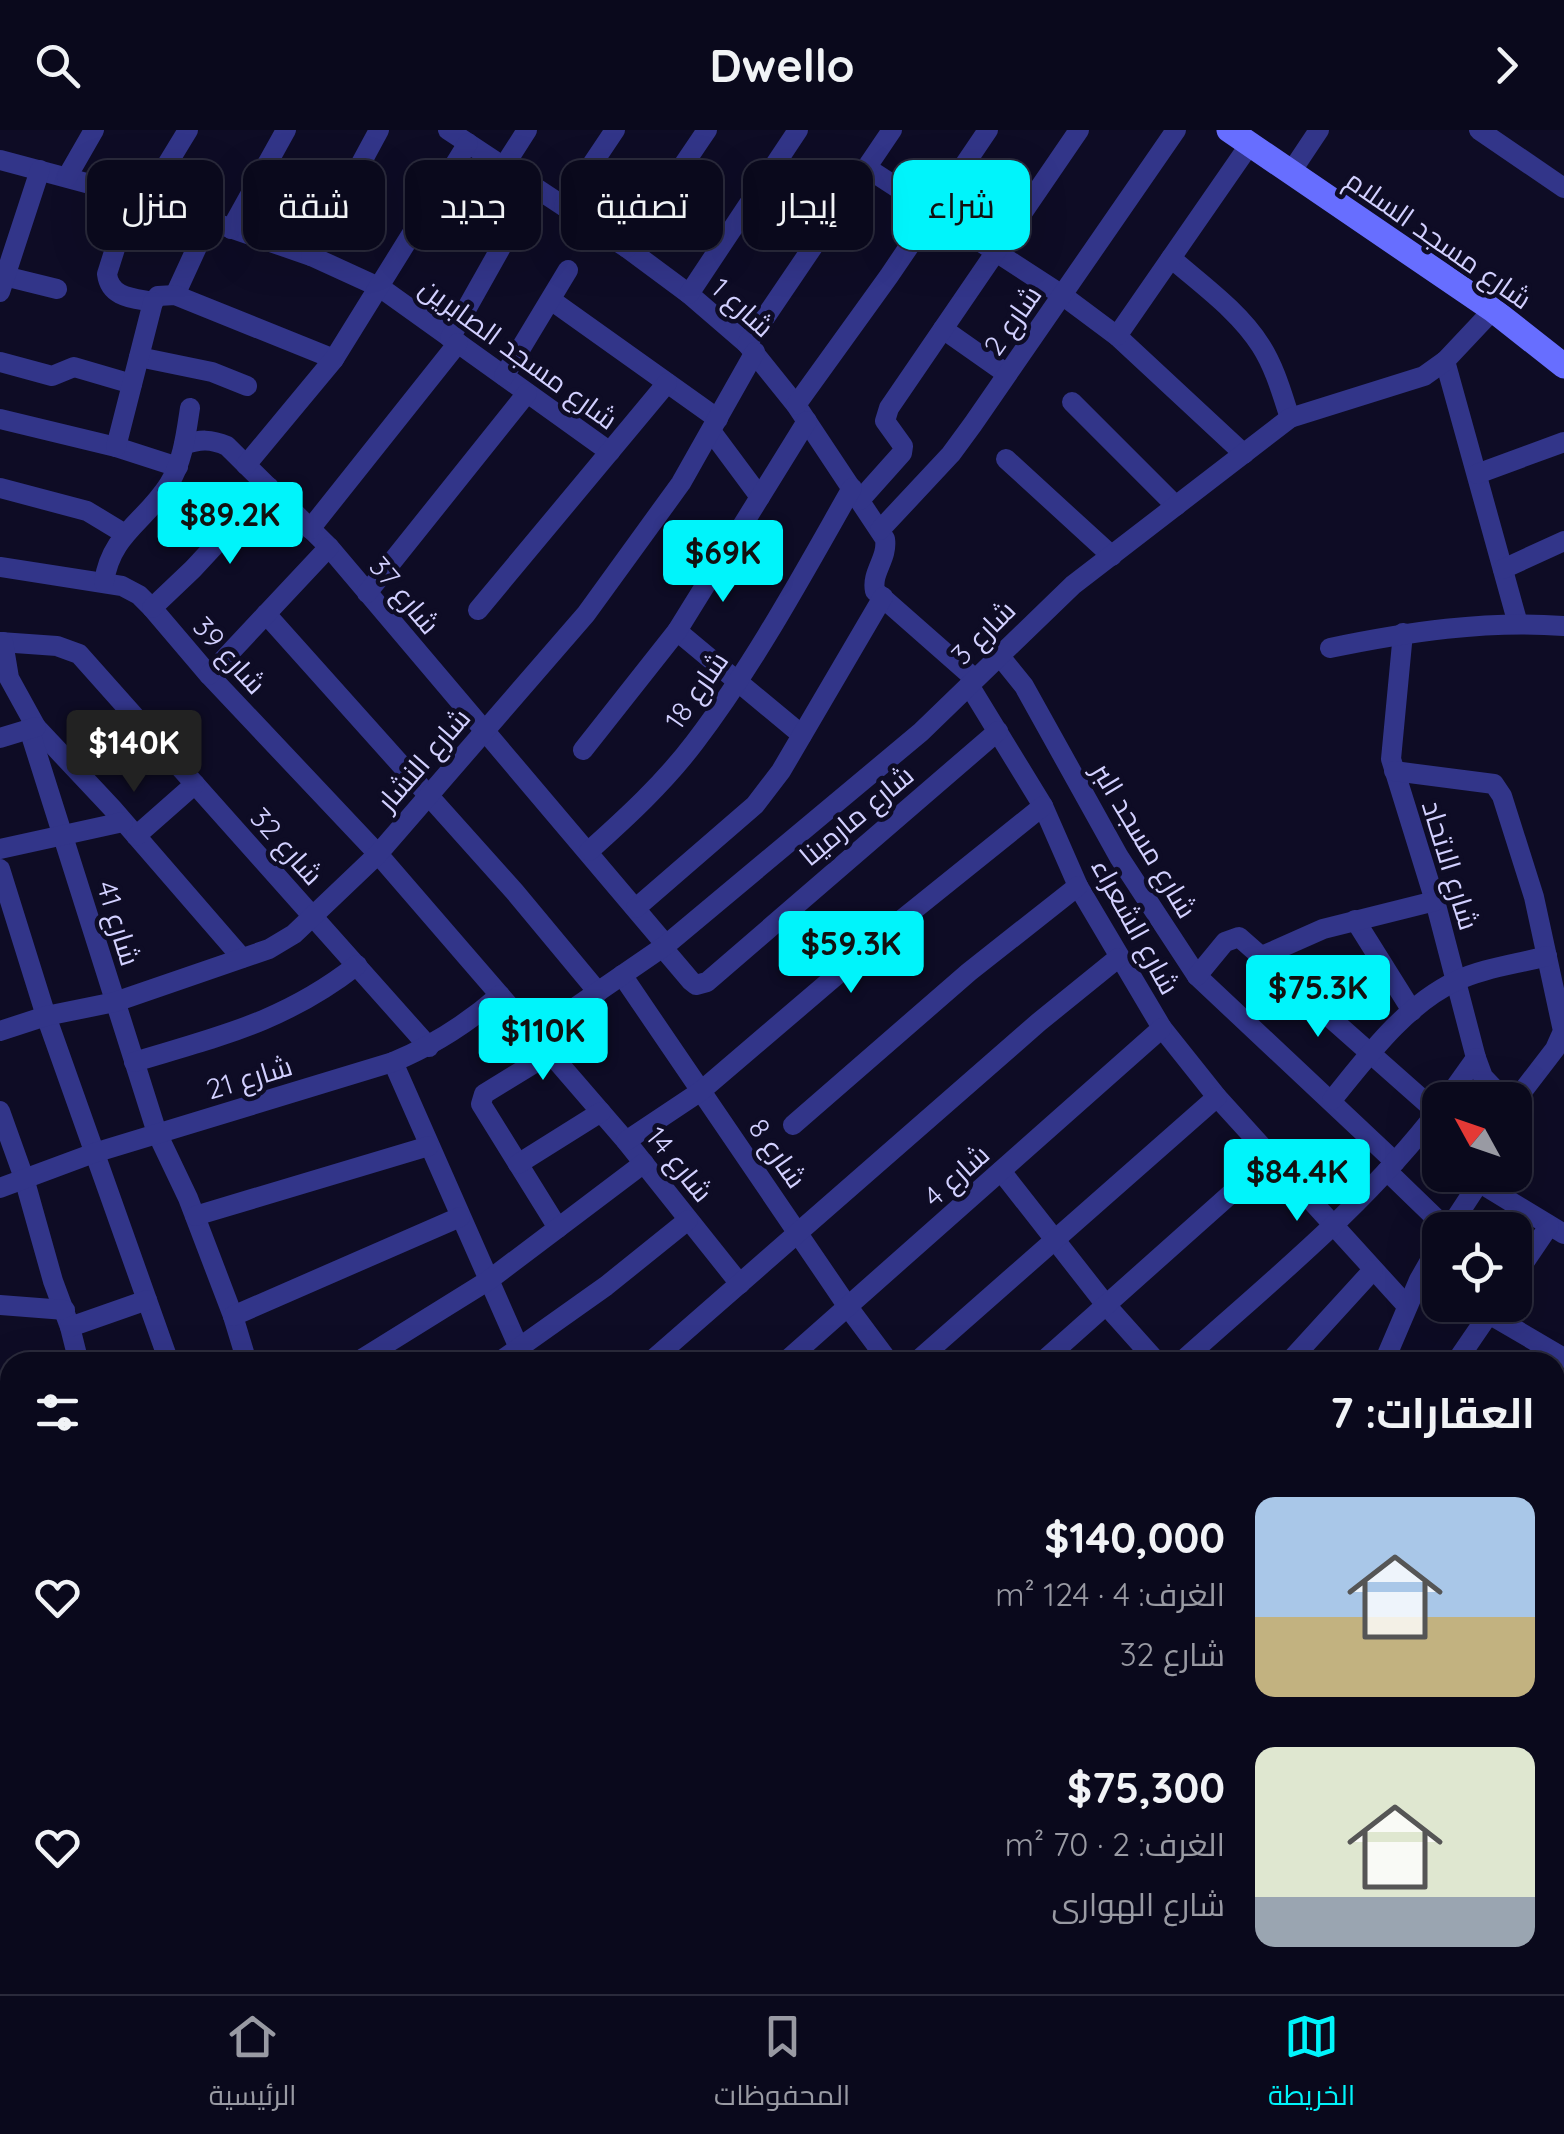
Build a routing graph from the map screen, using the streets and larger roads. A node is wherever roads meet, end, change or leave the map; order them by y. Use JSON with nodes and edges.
{"nodes":[{"id":1,"x":94,"y":130,"type":"edge"},
{"id":2,"x":188,"y":130,"type":"edge"},
{"id":3,"x":286,"y":130,"type":"edge"},
{"id":4,"x":379,"y":130,"type":"edge"},
{"id":5,"x":448,"y":130,"type":"edge"},
{"id":6,"x":528,"y":130,"type":"edge"},
{"id":7,"x":615,"y":130,"type":"edge"},
{"id":8,"x":706,"y":130,"type":"edge"},
{"id":9,"x":798,"y":130,"type":"edge"},
{"id":10,"x":892,"y":130,"type":"edge"},
{"id":11,"x":988,"y":130,"type":"edge"},
{"id":12,"x":1079,"y":130,"type":"edge"},
{"id":13,"x":1176,"y":130,"type":"edge"},
{"id":14,"x":1320,"y":130,"type":"edge"},
{"id":15,"x":1493,"y":133,"type":"edge"},
{"id":16,"x":1239,"y":137,"type":"edge"},
{"id":17,"x":468,"y":143,"type":"junction"},
{"id":18,"x":0,"y":160,"type":"edge"},
{"id":19,"x":166,"y":160,"type":"edge"},
{"id":20,"x":495,"y":160,"type":"edge"},
{"id":21,"x":508,"y":160,"type":"edge"},
{"id":22,"x":595,"y":160,"type":"edge"},
{"id":23,"x":686,"y":160,"type":"edge"},
{"id":24,"x":871,"y":160,"type":"edge"},
{"id":25,"x":968,"y":160,"type":"edge"},
{"id":26,"x":40,"y":170,"type":"junction"},
{"id":27,"x":1290,"y":172,"type":"junction"},
{"id":28,"x":67,"y":177,"type":"junction"},
{"id":29,"x":87,"y":183,"type":"edge"},
{"id":30,"x":1564,"y":188,"type":"edge"},
{"id":31,"x":223,"y":226,"type":"edge"},
{"id":32,"x":231,"y":229,"type":"junction"},
{"id":33,"x":116,"y":250,"type":"edge"},
{"id":34,"x":196,"y":250,"type":"edge"},
{"id":35,"x":502,"y":250,"type":"edge"},
{"id":36,"x":630,"y":250,"type":"edge"},
{"id":37,"x":814,"y":250,"type":"edge"},
{"id":38,"x":908,"y":250,"type":"edge"},
{"id":39,"x":993,"y":250,"type":"edge"},
{"id":40,"x":996,"y":252,"type":"junction"},
{"id":41,"x":311,"y":256,"type":"junction"},
{"id":42,"x":1171,"y":258,"type":"junction"},
{"id":43,"x":568,"y":270,"type":"dead end"},
{"id":44,"x":2,"y":281,"type":"edge"},
{"id":45,"x":56,"y":288,"type":"dead end"},
{"id":46,"x":381,"y":288,"type":"junction"},
{"id":47,"x":689,"y":294,"type":"junction"},
{"id":48,"x":1062,"y":294,"type":"junction"},
{"id":49,"x":175,"y":295,"type":"junction"},
{"id":50,"x":550,"y":300,"type":"junction"},
{"id":51,"x":153,"y":302,"type":"junction"},
{"id":52,"x":1493,"y":310,"type":"junction"},
{"id":53,"x":943,"y":329,"type":"junction"},
{"id":54,"x":1117,"y":336,"type":"junction"},
{"id":55,"x":454,"y":340,"type":"junction"},
{"id":56,"x":751,"y":348,"type":"junction"},
{"id":57,"x":139,"y":357,"type":"junction"},
{"id":58,"x":334,"y":359,"type":"junction"},
{"id":59,"x":1445,"y":361,"type":"junction"},
{"id":60,"x":0,"y":362,"type":"edge"},
{"id":61,"x":1564,"y":366,"type":"edge"},
{"id":62,"x":1007,"y":374,"type":"junction"},
{"id":63,"x":504,"y":376,"type":"junction"},
{"id":64,"x":667,"y":383,"type":"junction"},
{"id":65,"x":132,"y":384,"type":"junction"},
{"id":66,"x":247,"y":386,"type":"dead end"},
{"id":67,"x":527,"y":393,"type":"junction"},
{"id":68,"x":1072,"y":402,"type":"dead end"},
{"id":69,"x":190,"y":408,"type":"dead end"},
{"id":70,"x":801,"y":412,"type":"junction"},
{"id":71,"x":1290,"y":418,"type":"junction"},
{"id":72,"x":0,"y":419,"type":"edge"},
{"id":73,"x":714,"y":425,"type":"junction"},
{"id":74,"x":1564,"y":442,"type":"edge"},
{"id":75,"x":184,"y":446,"type":"junction"},
{"id":76,"x":116,"y":447,"type":"junction"},
{"id":77,"x":610,"y":452,"type":"junction"},
{"id":78,"x":1244,"y":454,"type":"junction"},
{"id":79,"x":1006,"y":459,"type":"dead end"},
{"id":80,"x":246,"y":465,"type":"junction"},
{"id":81,"x":178,"y":467,"type":"junction"},
{"id":82,"x":1476,"y":474,"type":"junction"},
{"id":83,"x":269,"y":487,"type":"junction"},
{"id":84,"x":0,"y":488,"type":"edge"},
{"id":85,"x":856,"y":494,"type":"junction"},
{"id":86,"x":760,"y":497,"type":"junction"},
{"id":87,"x":1176,"y":506,"type":"junction"},
{"id":88,"x":310,"y":528,"type":"junction"},
{"id":89,"x":880,"y":530,"type":"junction"},
{"id":90,"x":125,"y":534,"type":"junction"},
{"id":91,"x":1564,"y":541,"type":"edge"},
{"id":92,"x":328,"y":546,"type":"junction"},
{"id":93,"x":1112,"y":556,"type":"junction"},
{"id":94,"x":0,"y":567,"type":"edge"},
{"id":95,"x":1503,"y":569,"type":"junction"},
{"id":96,"x":104,"y":582,"type":"junction"},
{"id":97,"x":367,"y":593,"type":"junction"},
{"id":98,"x":883,"y":598,"type":"junction"},
{"id":99,"x":152,"y":608,"type":"junction"},
{"id":100,"x":478,"y":610,"type":"dead end"},
{"id":101,"x":266,"y":614,"type":"junction"},
{"id":102,"x":1518,"y":624,"type":"junction"},
{"id":103,"x":1563,"y":625,"type":"edge"},
{"id":104,"x":677,"y":632,"type":"junction"},
{"id":105,"x":1402,"y":633,"type":"junction"},
{"id":106,"x":2,"y":642,"type":"edge"},
{"id":107,"x":1330,"y":648,"type":"dead end"},
{"id":108,"x":999,"y":655,"type":"junction"},
{"id":109,"x":209,"y":676,"type":"junction"},
{"id":110,"x":738,"y":682,"type":"junction"},
{"id":111,"x":972,"y":682,"type":"junction"},
{"id":112,"x":32,"y":728,"type":"junction"},
{"id":113,"x":998,"y":731,"type":"junction"},
{"id":114,"x":483,"y":732,"type":"junction"},
{"id":115,"x":802,"y":735,"type":"junction"},
{"id":116,"x":0,"y":738,"type":"edge"},
{"id":117,"x":582,"y":750,"type":"dead end"},
{"id":118,"x":1394,"y":771,"type":"junction"},
{"id":119,"x":195,"y":784,"type":"junction"},
{"id":120,"x":428,"y":795,"type":"junction"},
{"id":121,"x":1044,"y":806,"type":"junction"},
{"id":122,"x":130,"y":829,"type":"junction"},
{"id":123,"x":63,"y":834,"type":"junction"},
{"id":124,"x":0,"y":849,"type":"edge"},
{"id":125,"x":589,"y":851,"type":"junction"},
{"id":126,"x":378,"y":854,"type":"junction"},
{"id":127,"x":0,"y":868,"type":"edge"},
{"id":128,"x":1078,"y":886,"type":"junction"},
{"id":129,"x":1436,"y":901,"type":"junction"},
{"id":130,"x":636,"y":908,"type":"junction"},
{"id":131,"x":313,"y":916,"type":"junction"},
{"id":132,"x":1355,"y":920,"type":"junction"},
{"id":133,"x":664,"y":946,"type":"junction"},
{"id":134,"x":1262,"y":956,"type":"junction"},
{"id":135,"x":242,"y":958,"type":"junction"},
{"id":136,"x":1118,"y":958,"type":"junction"},
{"id":137,"x":1554,"y":964,"type":"edge"},
{"id":138,"x":357,"y":966,"type":"junction"},
{"id":139,"x":622,"y":976,"type":"junction"},
{"id":140,"x":1197,"y":976,"type":"junction"},
{"id":141,"x":1456,"y":981,"type":"junction"},
{"id":142,"x":598,"y":992,"type":"junction"},
{"id":143,"x":500,"y":995,"type":"junction"},
{"id":144,"x":115,"y":1002,"type":"junction"},
{"id":145,"x":1412,"y":1012,"type":"junction"},
{"id":146,"x":46,"y":1016,"type":"junction"},
{"id":147,"x":1162,"y":1028,"type":"junction"},
{"id":148,"x":0,"y":1031,"type":"edge"},
{"id":149,"x":535,"y":1035,"type":"junction"},
{"id":150,"x":430,"y":1047,"type":"junction"},
{"id":151,"x":1370,"y":1053,"type":"junction"},
{"id":152,"x":550,"y":1054,"type":"junction"},
{"id":153,"x":1476,"y":1058,"type":"junction"},
{"id":154,"x":134,"y":1062,"type":"junction"},
{"id":155,"x":394,"y":1062,"type":"junction"},
{"id":156,"x":1460,"y":1082,"type":"edge"},
{"id":157,"x":1488,"y":1082,"type":"edge"},
{"id":158,"x":1530,"y":1082,"type":"edge"},
{"id":159,"x":701,"y":1090,"type":"junction"},
{"id":160,"x":1422,"y":1094,"type":"edge"},
{"id":161,"x":1218,"y":1098,"type":"junction"},
{"id":162,"x":1332,"y":1100,"type":"junction"},
{"id":163,"x":0,"y":1111,"type":"edge"},
{"id":164,"x":601,"y":1112,"type":"junction"},
{"id":165,"x":793,"y":1125,"type":"dead end"},
{"id":166,"x":1422,"y":1131,"type":"edge"},
{"id":167,"x":156,"y":1133,"type":"junction"},
{"id":168,"x":626,"y":1141,"type":"junction"},
{"id":169,"x":429,"y":1146,"type":"junction"},
{"id":170,"x":94,"y":1152,"type":"junction"},
{"id":171,"x":1271,"y":1158,"type":"junction"},
{"id":172,"x":518,"y":1164,"type":"junction"},
{"id":173,"x":644,"y":1164,"type":"junction"},
{"id":174,"x":1391,"y":1166,"type":"junction"},
{"id":175,"x":1001,"y":1172,"type":"junction"},
{"id":176,"x":24,"y":1178,"type":"junction"},
{"id":177,"x":0,"y":1188,"type":"edge"},
{"id":178,"x":1501,"y":1192,"type":"edge"},
{"id":179,"x":1432,"y":1212,"type":"edge"},
{"id":180,"x":194,"y":1216,"type":"junction"},
{"id":181,"x":460,"y":1217,"type":"junction"},
{"id":182,"x":688,"y":1220,"type":"junction"},
{"id":183,"x":1332,"y":1226,"type":"junction"},
{"id":184,"x":558,"y":1228,"type":"junction"},
{"id":185,"x":1557,"y":1230,"type":"edge"},
{"id":186,"x":799,"y":1232,"type":"junction"},
{"id":187,"x":1055,"y":1240,"type":"junction"},
{"id":188,"x":1532,"y":1257,"type":"edge"},
{"id":189,"x":1373,"y":1270,"type":"junction"},
{"id":190,"x":1422,"y":1277,"type":"edge"},
{"id":191,"x":489,"y":1280,"type":"junction"},
{"id":192,"x":740,"y":1284,"type":"junction"},
{"id":193,"x":147,"y":1300,"type":"junction"},
{"id":194,"x":0,"y":1305,"type":"edge"},
{"id":195,"x":1106,"y":1305,"type":"junction"},
{"id":196,"x":1407,"y":1306,"type":"junction"},
{"id":197,"x":848,"y":1307,"type":"junction"},
{"id":198,"x":233,"y":1316,"type":"junction"},
{"id":199,"x":68,"y":1318,"type":"junction"},
{"id":200,"x":1484,"y":1322,"type":"edge"},
{"id":201,"x":1511,"y":1322,"type":"edge"},
{"id":202,"x":76,"y":1352,"type":"edge"},
{"id":203,"x":165,"y":1352,"type":"edge"},
{"id":204,"x":243,"y":1352,"type":"edge"},
{"id":205,"x":372,"y":1352,"type":"edge"},
{"id":206,"x":523,"y":1352,"type":"edge"},
{"id":207,"x":528,"y":1352,"type":"edge"},
{"id":208,"x":662,"y":1352,"type":"edge"},
{"id":209,"x":797,"y":1352,"type":"edge"},
{"id":210,"x":882,"y":1352,"type":"edge"},
{"id":211,"x":927,"y":1352,"type":"edge"},
{"id":212,"x":1053,"y":1352,"type":"edge"},
{"id":213,"x":1148,"y":1352,"type":"edge"},
{"id":214,"x":1192,"y":1352,"type":"edge"},
{"id":215,"x":1298,"y":1352,"type":"edge"},
{"id":216,"x":1388,"y":1352,"type":"edge"},
{"id":217,"x":1464,"y":1352,"type":"edge"},
{"id":218,"x":1555,"y":1352,"type":"edge"}],
"edges":[{"from":1,"to":28,"type":"street"},
{"from":2,"to":19,"type":"street"},
{"from":3,"to":32,"type":"street"},
{"from":4,"to":41,"type":"street"},
{"from":5,"to":17,"type":"street","name":"شارع 1"},
{"from":6,"to":21,"type":"street"},
{"from":7,"to":22,"type":"street"},
{"from":8,"to":23,"type":"street"},
{"from":9,"to":47,"type":"street"},
{"from":10,"to":24,"type":"street","name":"شارع النشار"},
{"from":11,"to":25,"type":"street"},
{"from":12,"to":40,"type":"street"},
{"from":13,"to":48,"type":"street","name":"شارع 2"},
{"from":14,"to":27,"type":"street"},
{"from":15,"to":30,"type":"street"},
{"from":16,"to":27,"type":"street","name":"شارع مسجد السلام"},
{"from":16,"to":42,"type":"street"},
{"from":17,"to":20,"type":"street","name":"شارع 1"},
{"from":17,"to":46,"type":"street"},
{"from":18,"to":26,"type":"street","name":"شارع مسجد الصابرين"},
{"from":26,"to":28,"type":"street","name":"شارع مسجد الصابرين"},
{"from":26,"to":44,"type":"street"},
{"from":27,"to":52,"type":"street","name":"شارع مسجد السلام"},
{"from":28,"to":29,"type":"street","name":"شارع مسجد الصابرين"},
{"from":31,"to":32,"type":"street","name":"شارع مسجد الصابرين"},
{"from":32,"to":41,"type":"street","name":"شارع مسجد الصابرين"},
{"from":33,"to":51,"type":"street"},
{"from":34,"to":49,"type":"street"},
{"from":35,"to":55,"type":"street"},
{"from":36,"to":47,"type":"street","name":"شارع 1"},
{"from":37,"to":56,"type":"street","name":"شارع النشار"},
{"from":38,"to":70,"type":"street"},
{"from":39,"to":40,"type":"street"},
{"from":40,"to":48,"type":"street"},
{"from":40,"to":53,"type":"street"},
{"from":41,"to":46,"type":"street","name":"شارع مسجد الصابرين"},
{"from":42,"to":54,"type":"street"},
{"from":42,"to":71,"type":"street"},
{"from":43,"to":50,"type":"street"},
{"from":44,"to":45,"type":"street"},
{"from":46,"to":55,"type":"street","name":"شارع مسجد الصابرين"},
{"from":46,"to":58,"type":"street"},
{"from":47,"to":56,"type":"street","name":"شارع 1"},
{"from":48,"to":54,"type":"street"},
{"from":48,"to":62,"type":"street","name":"شارع 2"},
{"from":49,"to":51,"type":"street"},
{"from":49,"to":58,"type":"street"},
{"from":50,"to":63,"type":"street"},
{"from":50,"to":64,"type":"street"},
{"from":51,"to":57,"type":"street"},
{"from":52,"to":59,"type":"street","name":"شارع 3"},
{"from":52,"to":61,"type":"street","name":"شارع مسجد السلام"},
{"from":53,"to":62,"type":"street"},
{"from":53,"to":85,"type":"street"},
{"from":54,"to":78,"type":"street"},
{"from":55,"to":63,"type":"street","name":"شارع مسجد الصابرين"},
{"from":55,"to":88,"type":"street"},
{"from":56,"to":70,"type":"street","name":"شارع 1"},
{"from":56,"to":73,"type":"street","name":"شارع النشار"},
{"from":57,"to":65,"type":"street"},
{"from":57,"to":66,"type":"street"},
{"from":58,"to":80,"type":"street"},
{"from":59,"to":71,"type":"street","name":"شارع 3"},
{"from":59,"to":82,"type":"street"},
{"from":60,"to":65,"type":"street"},
{"from":62,"to":89,"type":"street","name":"شارع 2"},
{"from":63,"to":67,"type":"street","name":"شارع مسجد الصابرين"},
{"from":64,"to":73,"type":"street"},
{"from":64,"to":77,"type":"street"},
{"from":65,"to":76,"type":"street"},
{"from":67,"to":77,"type":"street","name":"شارع مسجد الصابرين"},
{"from":67,"to":97,"type":"street"},
{"from":68,"to":87,"type":"street"},
{"from":69,"to":75,"type":"street"},
{"from":70,"to":85,"type":"street","name":"شارع 1"},
{"from":70,"to":86,"type":"street"},
{"from":71,"to":78,"type":"street","name":"شارع 3"},
{"from":72,"to":76,"type":"street"},
{"from":73,"to":86,"type":"street"},
{"from":73,"to":114,"type":"street","name":"شارع النشار"},
{"from":74,"to":82,"type":"street"},
{"from":75,"to":80,"type":"street","name":"شارع 37"},
{"from":75,"to":81,"type":"street"},
{"from":76,"to":81,"type":"street"},
{"from":77,"to":100,"type":"street"},
{"from":78,"to":87,"type":"street","name":"شارع 3"},
{"from":79,"to":93,"type":"street"},
{"from":80,"to":83,"type":"street","name":"شارع 37"},
{"from":81,"to":90,"type":"street"},
{"from":82,"to":95,"type":"street"},
{"from":83,"to":88,"type":"street","name":"شارع 37"},
{"from":83,"to":99,"type":"street"},
{"from":84,"to":90,"type":"street"},
{"from":85,"to":89,"type":"street","name":"شارع 1"},
{"from":85,"to":110,"type":"street","name":"شارع 18"},
{"from":86,"to":104,"type":"street"},
{"from":87,"to":93,"type":"street","name":"شارع 3"},
{"from":88,"to":92,"type":"street","name":"شارع 37"},
{"from":89,"to":98,"type":"street"},
{"from":90,"to":96,"type":"street"},
{"from":91,"to":95,"type":"street"},
{"from":92,"to":97,"type":"street","name":"شارع 37"},
{"from":92,"to":101,"type":"street"},
{"from":93,"to":108,"type":"street","name":"شارع 3"},
{"from":94,"to":96,"type":"street","name":"شارع 39"},
{"from":95,"to":102,"type":"street"},
{"from":96,"to":99,"type":"street","name":"شارع 39"},
{"from":97,"to":114,"type":"street","name":"شارع 37"},
{"from":98,"to":111,"type":"street"},
{"from":98,"to":115,"type":"street"},
{"from":99,"to":109,"type":"street","name":"شارع 39"},
{"from":101,"to":109,"type":"street"},
{"from":101,"to":120,"type":"street"},
{"from":102,"to":103,"type":"street"},
{"from":102,"to":105,"type":"street"},
{"from":104,"to":110,"type":"street"},
{"from":104,"to":117,"type":"street"},
{"from":105,"to":107,"type":"street"},
{"from":105,"to":118,"type":"street","name":"شارع الاتحاد"},
{"from":106,"to":112,"type":"street"},
{"from":106,"to":119,"type":"street","name":"شارع 32"},
{"from":108,"to":111,"type":"street","name":"شارع 3"},
{"from":108,"to":140,"type":"street","name":"شارع مسجد البر"},
{"from":109,"to":126,"type":"street","name":"شارع 39"},
{"from":110,"to":115,"type":"street"},
{"from":110,"to":125,"type":"street","name":"شارع 18"},
{"from":111,"to":113,"type":"street","name":"شارع الشعراء"},
{"from":111,"to":133,"type":"street","name":"شارع 3"},
{"from":112,"to":116,"type":"street"},
{"from":112,"to":122,"type":"street"},
{"from":112,"to":123,"type":"street","name":"شارع 41"},
{"from":113,"to":121,"type":"street","name":"شارع الشعراء"},
{"from":113,"to":133,"type":"street","name":"شارع مارمينا"},
{"from":114,"to":120,"type":"street","name":"شارع النشار"},
{"from":114,"to":125,"type":"street","name":"شارع 37"},
{"from":115,"to":130,"type":"street"},
{"from":118,"to":129,"type":"street","name":"شارع الاتحاد"},
{"from":118,"to":137,"type":"street"},
{"from":119,"to":122,"type":"street"},
{"from":119,"to":131,"type":"street","name":"شارع 32"},
{"from":120,"to":126,"type":"street","name":"شارع النشار"},
{"from":120,"to":142,"type":"street"},
{"from":121,"to":128,"type":"street","name":"شارع الشعراء"},
{"from":121,"to":159,"type":"street"},
{"from":122,"to":123,"type":"street"},
{"from":122,"to":135,"type":"street"},
{"from":123,"to":124,"type":"street"},
{"from":123,"to":144,"type":"street","name":"شارع 41"},
{"from":125,"to":130,"type":"street","name":"شارع 37"},
{"from":126,"to":131,"type":"street","name":"شارع النشار"},
{"from":126,"to":143,"type":"street","name":"شارع 14"},
{"from":127,"to":146,"type":"street"},
{"from":128,"to":136,"type":"street","name":"شارع الشعراء"},
{"from":128,"to":165,"type":"street"},
{"from":129,"to":132,"type":"street"},
{"from":129,"to":141,"type":"street","name":"شارع الاتحاد"},
{"from":130,"to":133,"type":"street","name":"شارع 37"},
{"from":131,"to":135,"type":"street","name":"شارع النشار"},
{"from":131,"to":138,"type":"street","name":"شارع 32"},
{"from":132,"to":134,"type":"street"},
{"from":132,"to":145,"type":"street"},
{"from":133,"to":139,"type":"street","name":"شارع 3"},
{"from":134,"to":140,"type":"street"},
{"from":134,"to":151,"type":"street"},
{"from":135,"to":144,"type":"street","name":"شارع النشار"},
{"from":136,"to":147,"type":"street","name":"شارع الشعراء"},
{"from":136,"to":186,"type":"street"},
{"from":137,"to":141,"type":"street"},
{"from":137,"to":158,"type":"street"},
{"from":138,"to":150,"type":"street","name":"شارع 32"},
{"from":138,"to":154,"type":"street"},
{"from":139,"to":142,"type":"street","name":"شارع 3"},
{"from":139,"to":159,"type":"street","name":"شارع 8"},
{"from":140,"to":162,"type":"street","name":"شارع مسجد البر"},
{"from":141,"to":145,"type":"street"},
{"from":141,"to":153,"type":"street","name":"شارع الاتحاد"},
{"from":142,"to":149,"type":"street","name":"شارع 3"},
{"from":143,"to":149,"type":"street","name":"شارع 14"},
{"from":143,"to":150,"type":"street","name":"شارع 21"},
{"from":144,"to":146,"type":"street","name":"شارع النشار"},
{"from":144,"to":154,"type":"street","name":"شارع 41"},
{"from":145,"to":151,"type":"street"},
{"from":146,"to":148,"type":"street","name":"شارع النشار"},
{"from":146,"to":170,"type":"street"},
{"from":147,"to":161,"type":"street","name":"شارع الشعراء"},
{"from":147,"to":175,"type":"street","name":"شارع 4"},
{"from":149,"to":152,"type":"street","name":"شارع 14"},
{"from":150,"to":155,"type":"street","name":"شارع 21"},
{"from":151,"to":160,"type":"street"},
{"from":151,"to":162,"type":"street"},
{"from":152,"to":164,"type":"street","name":"شارع 14"},
{"from":152,"to":172,"type":"street"},
{"from":153,"to":156,"type":"street"},
{"from":153,"to":157,"type":"street","name":"شارع الاتحاد"},
{"from":154,"to":167,"type":"street","name":"شارع 41"},
{"from":155,"to":167,"type":"street","name":"شارع 21"},
{"from":155,"to":169,"type":"street"},
{"from":159,"to":168,"type":"street"},
{"from":159,"to":186,"type":"street","name":"شارع 8"},
{"from":161,"to":171,"type":"street","name":"شارع الشعراء"},
{"from":161,"to":187,"type":"street"},
{"from":162,"to":174,"type":"street","name":"شارع مسجد البر"},
{"from":163,"to":176,"type":"street"},
{"from":164,"to":168,"type":"street","name":"شارع 14"},
{"from":164,"to":172,"type":"street"},
{"from":166,"to":174,"type":"street"},
{"from":167,"to":170,"type":"street","name":"شارع 21"},
{"from":167,"to":180,"type":"street","name":"شارع 41"},
{"from":168,"to":173,"type":"street","name":"شارع 14"},
{"from":169,"to":180,"type":"street"},
{"from":169,"to":181,"type":"street"},
{"from":170,"to":176,"type":"street","name":"شارع 21"},
{"from":170,"to":193,"type":"street"},
{"from":171,"to":183,"type":"street","name":"شارع الشعراء"},
{"from":171,"to":195,"type":"street"},
{"from":172,"to":184,"type":"street"},
{"from":173,"to":182,"type":"street","name":"شارع 14"},
{"from":173,"to":184,"type":"street"},
{"from":174,"to":179,"type":"street","name":"شارع مسجد البر"},
{"from":174,"to":183,"type":"street"},
{"from":175,"to":187,"type":"street"},
{"from":175,"to":197,"type":"street","name":"شارع 4"},
{"from":176,"to":177,"type":"street","name":"شارع 21"},
{"from":176,"to":199,"type":"street"},
{"from":178,"to":185,"type":"street"},
{"from":180,"to":198,"type":"street","name":"شارع 41"},
{"from":181,"to":191,"type":"street"},
{"from":181,"to":198,"type":"street"},
{"from":182,"to":192,"type":"street","name":"شارع 14"},
{"from":182,"to":207,"type":"street"},
{"from":183,"to":189,"type":"street","name":"شارع الشعراء"},
{"from":183,"to":214,"type":"street"},
{"from":184,"to":191,"type":"street"},
{"from":185,"to":188,"type":"street"},
{"from":186,"to":192,"type":"street"},
{"from":186,"to":197,"type":"street","name":"شارع 8"},
{"from":187,"to":195,"type":"street"},
{"from":187,"to":211,"type":"street"},
{"from":189,"to":196,"type":"street","name":"شارع الشعراء"},
{"from":189,"to":215,"type":"street"},
{"from":190,"to":196,"type":"street"},
{"from":191,"to":205,"type":"street"},
{"from":191,"to":206,"type":"street"},
{"from":192,"to":208,"type":"street"},
{"from":193,"to":199,"type":"street"},
{"from":193,"to":203,"type":"street"},
{"from":194,"to":199,"type":"street"},
{"from":195,"to":212,"type":"street"},
{"from":195,"to":213,"type":"street"},
{"from":196,"to":216,"type":"street"},
{"from":197,"to":209,"type":"street","name":"شارع 4"},
{"from":197,"to":210,"type":"street","name":"شارع 8"},
{"from":198,"to":204,"type":"street","name":"شارع 41"},
{"from":199,"to":202,"type":"street"},
{"from":200,"to":217,"type":"street"},
{"from":201,"to":218,"type":"street"}]}
